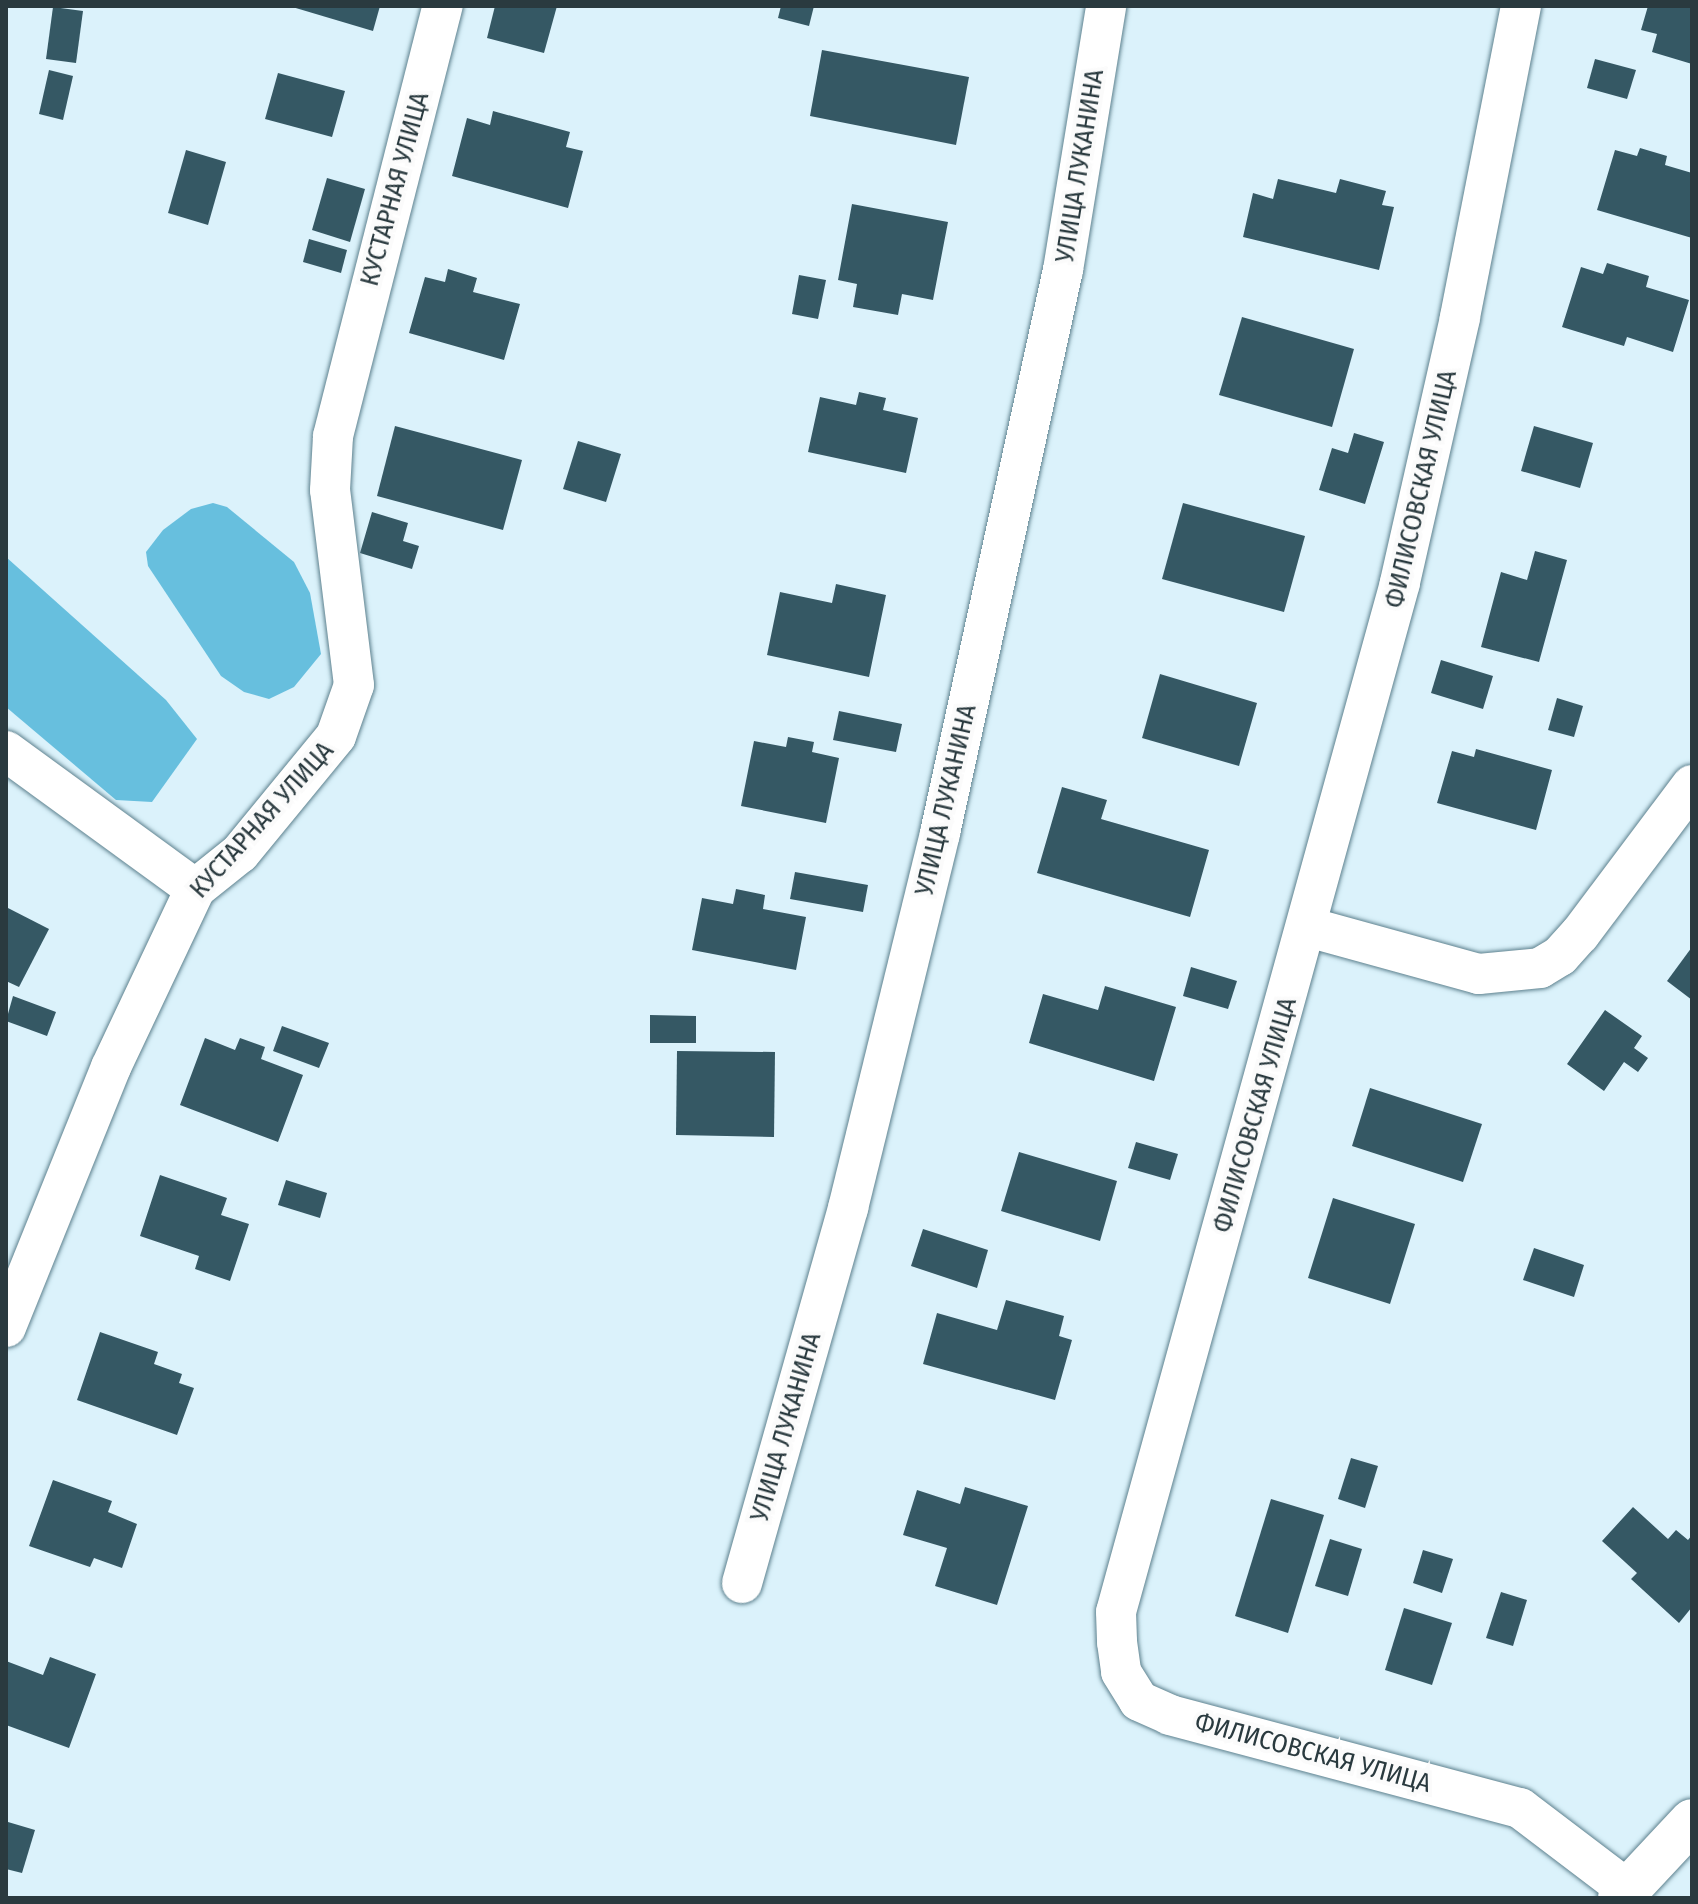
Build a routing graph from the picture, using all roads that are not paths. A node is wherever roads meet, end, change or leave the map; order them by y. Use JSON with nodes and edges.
{"nodes":[{"id":1,"x":443,"y":6,"type":"edge"},
{"id":2,"x":1106,"y":6,"type":"edge"},
{"id":3,"x":1521,"y":6,"type":"edge"},
{"id":4,"x":6,"y":751,"type":"edge"},
{"id":5,"x":1692,"y":785,"type":"edge"},
{"id":6,"x":195,"y":889,"type":"junction"},
{"id":7,"x":1308,"y":927,"type":"junction"},
{"id":8,"x":6,"y":1327,"type":"edge"},
{"id":9,"x":742,"y":1583,"type":"dead end"},
{"id":10,"x":1692,"y":1821,"type":"edge"},
{"id":11,"x":1624,"y":1894,"type":"edge"}],
"edges":[{"from":1,"to":6,"type":"street","name":"КУСТАРНАЯ УЛИЦА"},
{"from":2,"to":9,"type":"street","name":"УЛИЦА ЛУКАНИНА"},
{"from":3,"to":7,"type":"street","name":"ФИЛИСОВСКАЯ УЛИЦА"},
{"from":4,"to":6,"type":"street"},
{"from":5,"to":7,"type":"street"},
{"from":6,"to":8,"type":"street","name":"КУСТАРНАЯ УЛИЦА"},
{"from":7,"to":11,"type":"street","name":"ФИЛИСОВСКАЯ УЛИЦА"},
{"from":10,"to":11,"type":"street"}]}
